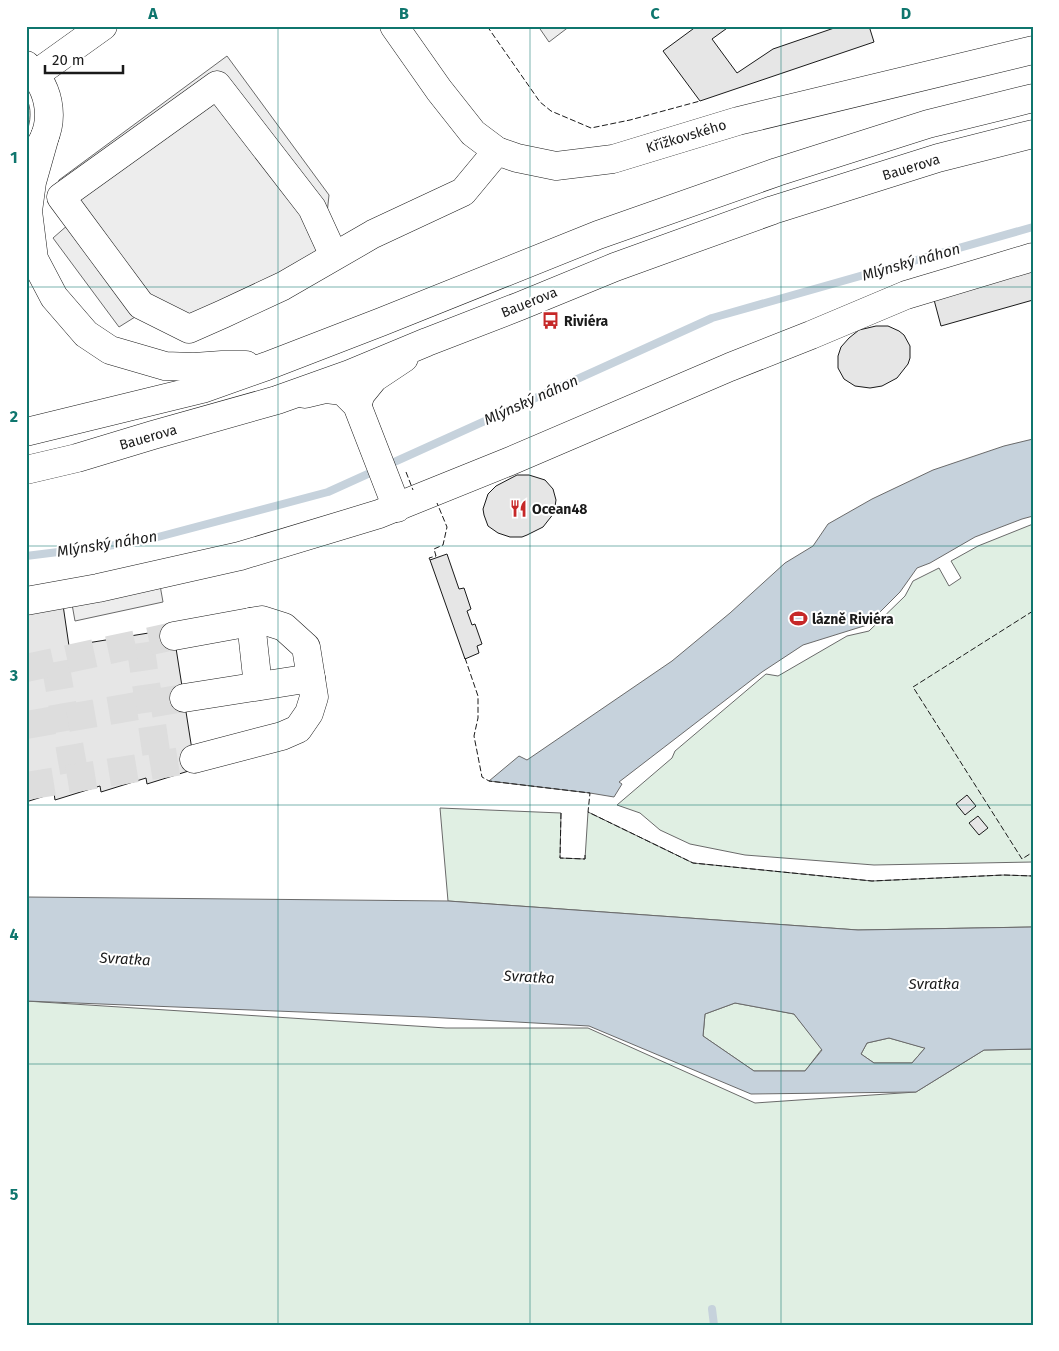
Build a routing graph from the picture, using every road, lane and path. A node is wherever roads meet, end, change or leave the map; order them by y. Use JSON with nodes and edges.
{"nodes":[{"id":1,"x":103,"y":26,"type":"edge"},
{"id":2,"x":394,"y":26,"type":"edge"},
{"id":3,"x":1033,"y":50,"type":"edge"},
{"id":4,"x":31,"y":69,"type":"edge"},
{"id":5,"x":1033,"y":98,"type":"edge"},
{"id":6,"x":1033,"y":134,"type":"edge"},
{"id":7,"x":45,"y":136,"type":"junction"},
{"id":8,"x":497,"y":150,"type":"junction"},
{"id":9,"x":26,"y":162,"type":"edge"},
{"id":10,"x":334,"y":256,"type":"junction"},
{"id":11,"x":1033,"y":257,"type":"edge"},
{"id":12,"x":427,"y":342,"type":"junction"},
{"id":13,"x":267,"y":366,"type":"junction"},
{"id":14,"x":277,"y":400,"type":"junction"},
{"id":15,"x":357,"y":405,"type":"junction"},
{"id":16,"x":26,"y":432,"type":"edge"},
{"id":17,"x":30,"y":469,"type":"edge"},
{"id":18,"x":394,"y":498,"type":"junction"},
{"id":19,"x":26,"y":601,"type":"edge"},
{"id":20,"x":251,"y":622,"type":"junction"},
{"id":21,"x":174,"y":636,"type":"tunnel mouth"},
{"id":22,"x":311,"y":678,"type":"junction"},
{"id":23,"x":258,"y":686,"type":"junction"},
{"id":24,"x":184,"y":698,"type":"tunnel mouth"},
{"id":25,"x":194,"y":759,"type":"tunnel mouth"}],
"edges":[{"from":1,"to":4,"type":"main road"},
{"from":2,"to":8,"type":"main road","name":"Křížkovského"},
{"from":3,"to":8,"type":"main road","name":"Křížkovského"},
{"from":4,"to":7,"type":"main road"},
{"from":5,"to":13,"type":"main road"},
{"from":6,"to":12,"type":"main road","name":"Bauerova"},
{"from":7,"to":9,"type":"main road"},
{"from":7,"to":13,"type":"main road"},
{"from":8,"to":10,"type":"main road"},
{"from":10,"to":10,"type":"main road"},
{"from":11,"to":18,"type":"main road"},
{"from":12,"to":14,"type":"main road","name":"Bauerova"},
{"from":12,"to":15,"type":"main road"},
{"from":13,"to":16,"type":"main road"},
{"from":14,"to":15,"type":"main road"},
{"from":14,"to":17,"type":"main road","name":"Bauerova"},
{"from":15,"to":18,"type":"main road"},
{"from":18,"to":19,"type":"main road"},
{"from":20,"to":21,"type":"main road"},
{"from":20,"to":22,"type":"main road"},
{"from":20,"to":23,"type":"main road"},
{"from":22,"to":23,"type":"main road"},
{"from":22,"to":25,"type":"main road"},
{"from":23,"to":24,"type":"main road"}]}
